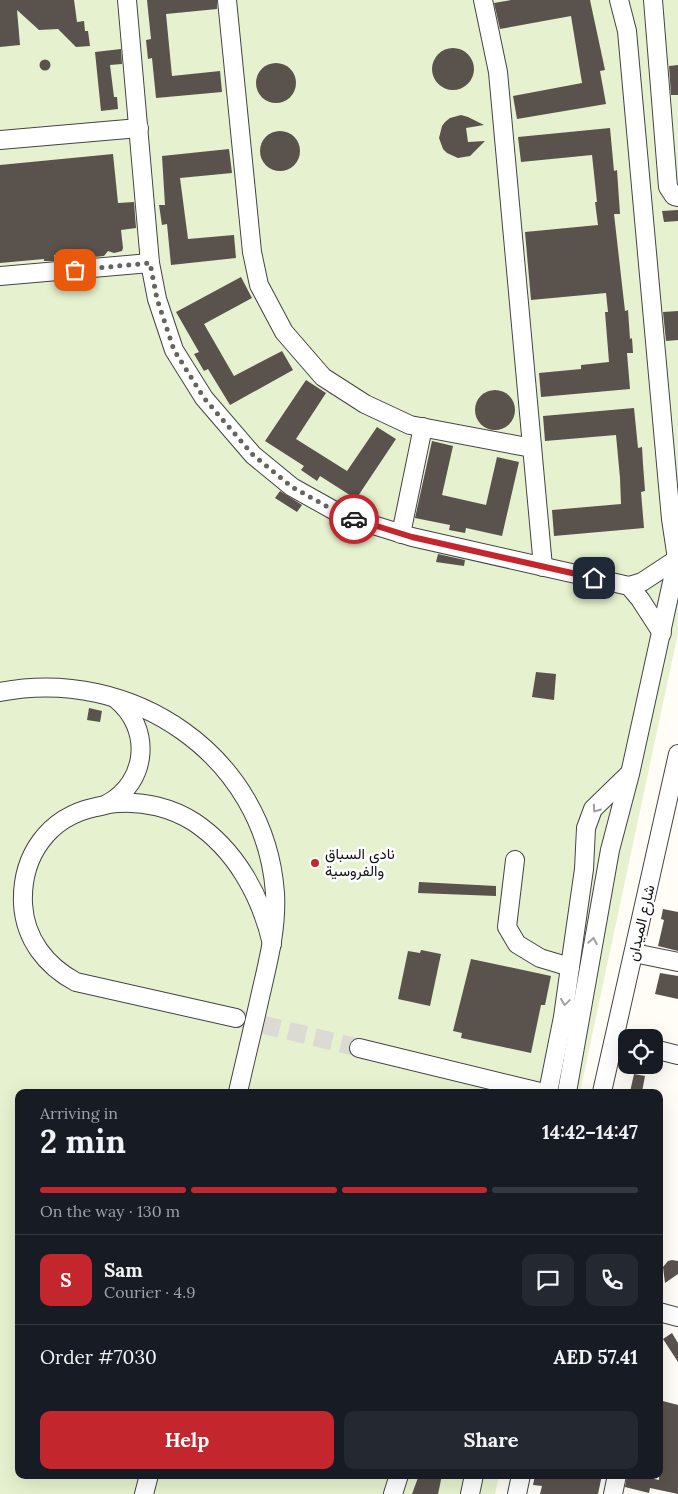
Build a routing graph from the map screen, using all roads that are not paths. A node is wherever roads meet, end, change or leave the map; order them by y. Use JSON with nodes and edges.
{"nodes":[{"id":1,"x":127,"y":0,"type":"edge"},
{"id":2,"x":228,"y":0,"type":"edge"},
{"id":3,"x":483,"y":0,"type":"edge"},
{"id":4,"x":619,"y":0,"type":"edge"},
{"id":5,"x":653,"y":0,"type":"edge"},
{"id":6,"x":139,"y":128,"type":"junction"},
{"id":7,"x":0,"y":140,"type":"edge"},
{"id":8,"x":678,"y":197,"type":"edge"},
{"id":9,"x":150,"y":263,"type":"junction"},
{"id":10,"x":0,"y":276,"type":"edge"},
{"id":11,"x":423,"y":427,"type":"junction"},
{"id":12,"x":532,"y":448,"type":"junction"},
{"id":13,"x":401,"y":534,"type":"junction"},
{"id":14,"x":678,"y":557,"type":"edge"},
{"id":15,"x":543,"y":567,"type":"junction"},
{"id":16,"x":629,"y":586,"type":"junction"},
{"id":17,"x":662,"y":633,"type":"junction"},
{"id":18,"x":0,"y":692,"type":"edge"},
{"id":19,"x":114,"y":697,"type":"junction"},
{"id":20,"x":678,"y":754,"type":"edge"},
{"id":21,"x":630,"y":774,"type":"junction"},
{"id":22,"x":674,"y":793,"type":"edge"},
{"id":23,"x":106,"y":804,"type":"junction"},
{"id":24,"x":516,"y":860,"type":"dead end"},
{"id":25,"x":272,"y":944,"type":"junction"},
{"id":26,"x":634,"y":954,"type":"junction"},
{"id":27,"x":678,"y":962,"type":"edge"},
{"id":28,"x":570,"y":967,"type":"junction"},
{"id":29,"x":236,"y":1018,"type":"tunnel mouth"},
{"id":30,"x":622,"y":1029,"type":"edge"},
{"id":31,"x":359,"y":1048,"type":"tunnel mouth"},
{"id":32,"x":618,"y":1048,"type":"edge"},
{"id":33,"x":663,"y":1052,"type":"edge"},
{"id":34,"x":678,"y":1055,"type":"edge"},
{"id":35,"x":239,"y":1089,"type":"edge"},
{"id":36,"x":528,"y":1089,"type":"edge"},
{"id":37,"x":549,"y":1089,"type":"edge"},
{"id":38,"x":568,"y":1089,"type":"edge"},
{"id":39,"x":603,"y":1089,"type":"edge"},
{"id":40,"x":663,"y":1313,"type":"edge"},
{"id":41,"x":678,"y":1317,"type":"edge"},
{"id":42,"x":148,"y":1479,"type":"edge"},
{"id":43,"x":397,"y":1479,"type":"edge"},
{"id":44,"x":473,"y":1479,"type":"edge"},
{"id":45,"x":520,"y":1479,"type":"edge"},
{"id":46,"x":616,"y":1479,"type":"edge"},
{"id":47,"x":144,"y":1494,"type":"edge"},
{"id":48,"x":393,"y":1494,"type":"edge"},
{"id":49,"x":470,"y":1494,"type":"edge"},
{"id":50,"x":517,"y":1494,"type":"edge"},
{"id":51,"x":613,"y":1494,"type":"edge"}],
"edges":[{"from":1,"to":6,"type":"street"},
{"from":2,"to":11,"type":"street"},
{"from":3,"to":12,"type":"street"},
{"from":4,"to":14,"type":"street"},
{"from":5,"to":8,"type":"street"},
{"from":6,"to":7,"type":"street"},
{"from":6,"to":9,"type":"street"},
{"from":9,"to":10,"type":"street"},
{"from":9,"to":13,"type":"street"},
{"from":11,"to":12,"type":"street"},
{"from":11,"to":13,"type":"street"},
{"from":12,"to":15,"type":"street"},
{"from":13,"to":15,"type":"street"},
{"from":14,"to":16,"type":"street"},
{"from":14,"to":17,"type":"street"},
{"from":15,"to":16,"type":"street"},
{"from":16,"to":17,"type":"street"},
{"from":17,"to":21,"type":"street"},
{"from":18,"to":19,"type":"street"},
{"from":19,"to":23,"type":"street"},
{"from":19,"to":25,"type":"street"},
{"from":20,"to":22,"type":"street","name":"شارع الميدان"},
{"from":21,"to":28,"type":"street","one_way":true},
{"from":38,"to":21,"type":"street","one_way":true},
{"from":22,"to":26,"type":"street","name":"شارع الميدان"},
{"from":23,"to":25,"type":"street"},
{"from":23,"to":29,"type":"street"},
{"from":24,"to":28,"type":"street"},
{"from":25,"to":35,"type":"street"},
{"from":26,"to":27,"type":"street"},
{"from":26,"to":30,"type":"street","name":"شارع الميدان"},
{"from":28,"to":37,"type":"street","one_way":true},
{"from":31,"to":36,"type":"street"},
{"from":32,"to":39,"type":"street","name":"شارع الميدان"},
{"from":33,"to":34,"type":"street"},
{"from":40,"to":41,"type":"street"},
{"from":42,"to":47,"type":"street"},
{"from":43,"to":48,"type":"street"},
{"from":44,"to":49,"type":"street"},
{"from":45,"to":50,"type":"street"},
{"from":46,"to":51,"type":"street"}]}
